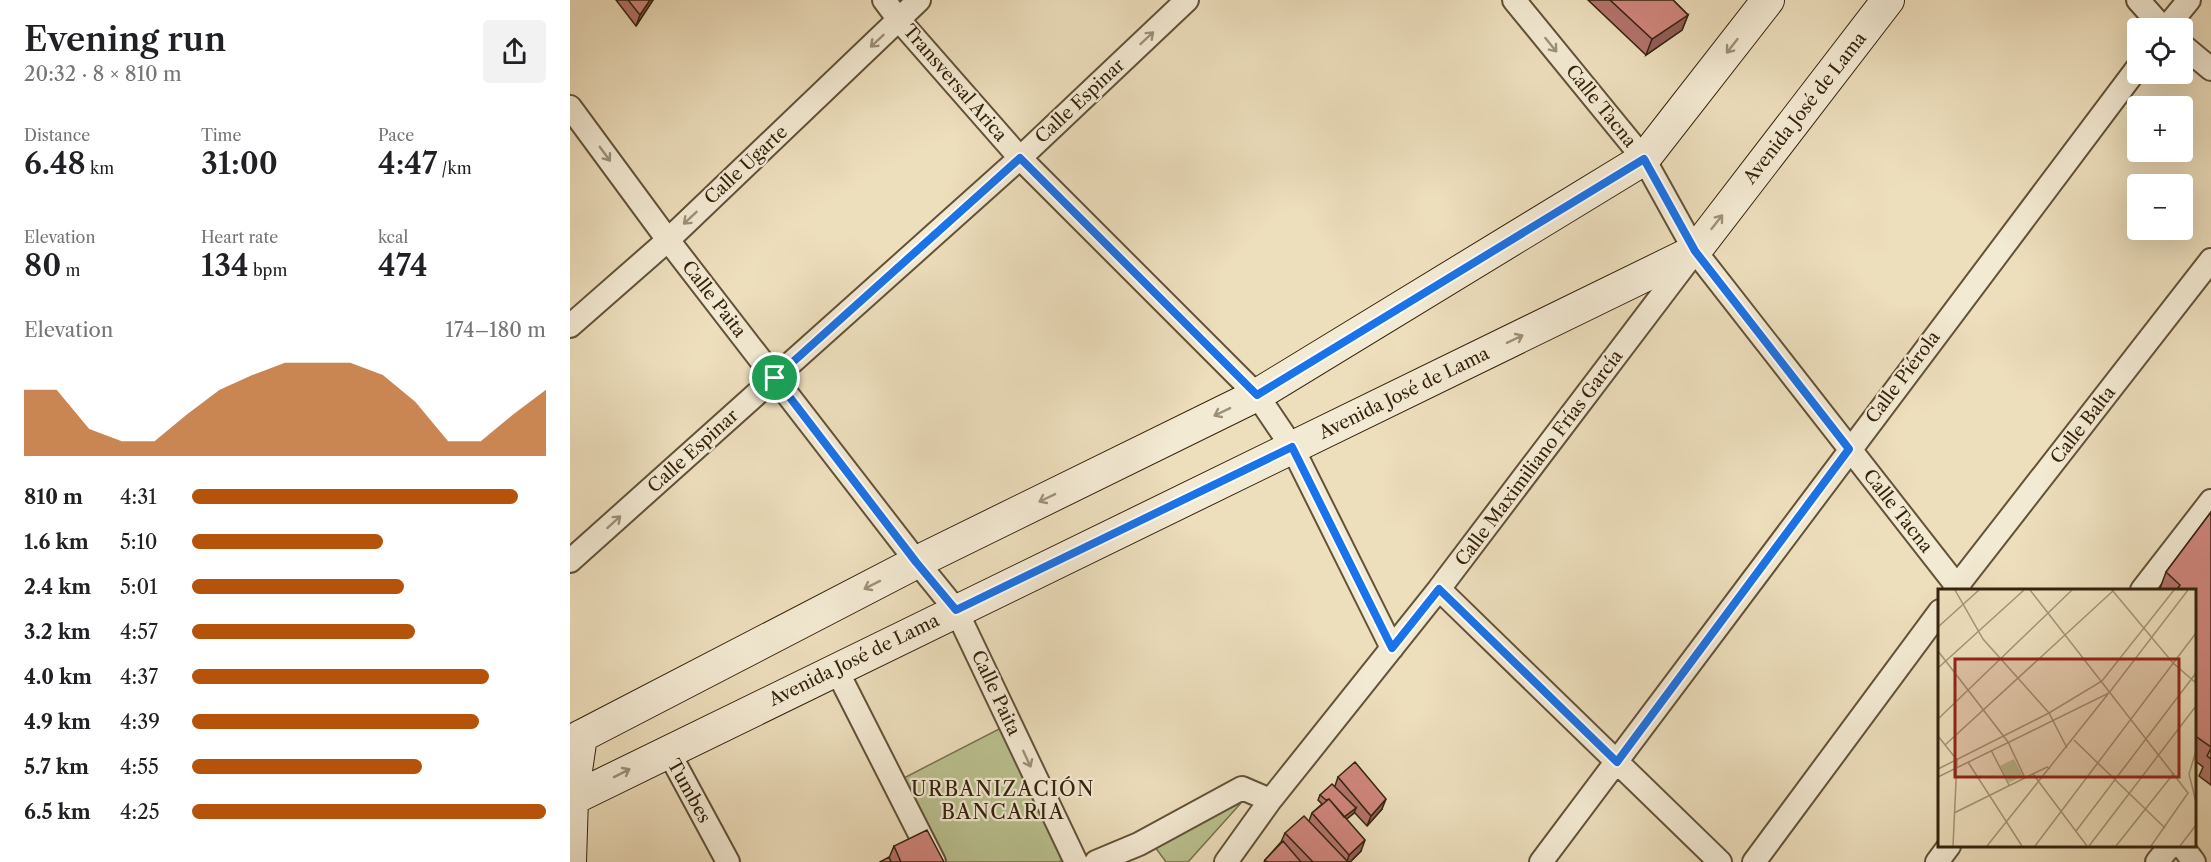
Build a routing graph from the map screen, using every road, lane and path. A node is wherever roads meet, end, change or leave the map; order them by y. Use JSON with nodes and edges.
{"nodes":[{"id":1,"x":884,"y":0,"type":"edge"},
{"id":2,"x":919,"y":0,"type":"edge"},
{"id":3,"x":1187,"y":0,"type":"edge"},
{"id":4,"x":1514,"y":0,"type":"edge"},
{"id":5,"x":1768,"y":0,"type":"edge"},
{"id":6,"x":1888,"y":0,"type":"edge"},
{"id":7,"x":2138,"y":0,"type":"edge"},
{"id":8,"x":2189,"y":0,"type":"edge"},
{"id":9,"x":2155,"y":18,"type":"edge"},
{"id":10,"x":2174,"y":18,"type":"edge"},
{"id":11,"x":899,"y":20,"type":"junction"},
{"id":12,"x":2193,"y":54,"type":"edge"},
{"id":13,"x":2211,"y":69,"type":"edge"},
{"id":14,"x":2127,"y":82,"type":"edge"},
{"id":15,"x":570,"y":106,"type":"edge"},
{"id":16,"x":1020,"y":158,"type":"junction"},
{"id":17,"x":1644,"y":159,"type":"junction"},
{"id":18,"x":668,"y":240,"type":"junction"},
{"id":19,"x":1695,"y":251,"type":"junction"},
{"id":20,"x":2211,"y":260,"type":"edge"},
{"id":21,"x":570,"y":326,"type":"edge"},
{"id":22,"x":775,"y":378,"type":"junction"},
{"id":23,"x":1257,"y":395,"type":"junction"},
{"id":24,"x":1292,"y":447,"type":"junction"},
{"id":25,"x":1849,"y":449,"type":"junction"},
{"id":26,"x":2211,"y":501,"type":"edge"},
{"id":27,"x":570,"y":561,"type":"edge"},
{"id":28,"x":916,"y":562,"type":"junction"},
{"id":29,"x":1439,"y":589,"type":"junction"},
{"id":30,"x":1957,"y":589,"type":"edge"},
{"id":31,"x":2144,"y":589,"type":"edge"},
{"id":32,"x":956,"y":610,"type":"junction"},
{"id":33,"x":1938,"y":613,"type":"edge"},
{"id":34,"x":1392,"y":648,"type":"junction"},
{"id":35,"x":836,"y":669,"type":"junction"},
{"id":36,"x":574,"y":733,"type":"edge"},
{"id":37,"x":668,"y":751,"type":"junction"},
{"id":38,"x":1617,"y":762,"type":"junction"},
{"id":39,"x":571,"y":799,"type":"edge"},
{"id":40,"x":1269,"y":802,"type":"junction"},
{"id":41,"x":1948,"y":847,"type":"edge"},
{"id":42,"x":2169,"y":847,"type":"edge"},
{"id":43,"x":2183,"y":847,"type":"edge"},
{"id":44,"x":1144,"y":853,"type":"edge"},
{"id":45,"x":570,"y":862,"type":"edge"},
{"id":46,"x":728,"y":862,"type":"edge"},
{"id":47,"x":934,"y":862,"type":"edge"},
{"id":48,"x":1076,"y":862,"type":"edge"},
{"id":49,"x":1096,"y":862,"type":"edge"},
{"id":50,"x":1226,"y":862,"type":"edge"},
{"id":51,"x":1541,"y":862,"type":"edge"},
{"id":52,"x":1720,"y":862,"type":"edge"},
{"id":53,"x":1754,"y":862,"type":"edge"},
{"id":54,"x":1937,"y":862,"type":"edge"},
{"id":55,"x":2157,"y":862,"type":"edge"},
{"id":56,"x":2194,"y":862,"type":"edge"}],
"edges":[{"from":1,"to":11,"type":"street","name":"Transversal Arica"},
{"from":2,"to":11,"type":"street","name":"Calle Ugarte"},
{"from":16,"to":3,"type":"street","name":"Calle Espinar","one_way":true},
{"from":4,"to":17,"type":"street","name":"Calle Tacna","one_way":true},
{"from":5,"to":17,"type":"main road","one_way":true},
{"from":19,"to":6,"type":"main road","name":"Avenida José de Lama","one_way":true},
{"from":7,"to":9,"type":"street"},
{"from":8,"to":10,"type":"street"},
{"from":11,"to":16,"type":"street","name":"Transversal Arica"},
{"from":11,"to":18,"type":"street","name":"Calle Ugarte","one_way":true},
{"from":12,"to":13,"type":"street"},
{"from":14,"to":25,"type":"street","name":"Calle Piérola"},
{"from":15,"to":18,"type":"street","name":"Calle Paita","one_way":true},
{"from":16,"to":22,"type":"street","name":"Calle Espinar"},
{"from":16,"to":23,"type":"street","name":"Transversal Arica"},
{"from":17,"to":19,"type":"street","name":"Calle Tacna"},
{"from":17,"to":23,"type":"main road"},
{"from":18,"to":21,"type":"street","name":"Calle Ugarte"},
{"from":18,"to":22,"type":"street","name":"Calle Paita"},
{"from":24,"to":19,"type":"main road","name":"Avenida José de Lama","one_way":true},
{"from":19,"to":25,"type":"street","name":"Calle Tacna"},
{"from":19,"to":29,"type":"street","name":"Calle Maximiliano Frías García"},
{"from":20,"to":30,"type":"street","name":"Calle Balta"},
{"from":27,"to":22,"type":"street","name":"Calle Espinar","one_way":true},
{"from":22,"to":28,"type":"street","name":"Calle Paita"},
{"from":23,"to":24,"type":"street","name":"Transversal Arica"},
{"from":23,"to":28,"type":"main road","one_way":true},
{"from":24,"to":32,"type":"main road","name":"Avenida José de Lama"},
{"from":24,"to":34,"type":"street","name":"Transversal Arica"},
{"from":25,"to":30,"type":"street","name":"Calle Tacna"},
{"from":25,"to":38,"type":"street","name":"Calle Piérola"},
{"from":26,"to":31,"type":"street"},
{"from":28,"to":32,"type":"street","name":"Calle Paita"},
{"from":28,"to":36,"type":"main road","one_way":true},
{"from":29,"to":34,"type":"street","name":"Calle Maximiliano Frías García"},
{"from":29,"to":38,"type":"street"},
{"from":32,"to":35,"type":"main road","name":"Avenida José de Lama"},
{"from":32,"to":48,"type":"street","name":"Calle Paita","one_way":true},
{"from":33,"to":53,"type":"street"},
{"from":34,"to":40,"type":"street","name":"Calle Maximiliano Frías García"},
{"from":35,"to":37,"type":"main road","name":"Avenida José de Lama"},
{"from":35,"to":47,"type":"street"},
{"from":36,"to":39,"type":"main road"},
{"from":39,"to":37,"type":"main road","name":"Avenida José de Lama","one_way":true},
{"from":37,"to":46,"type":"street","name":"Tumbes"},
{"from":38,"to":51,"type":"street","name":"Calle Piérola"},
{"from":38,"to":52,"type":"street"},
{"from":39,"to":45,"type":"main road"},
{"from":40,"to":44,"type":"street"},
{"from":40,"to":50,"type":"street","name":"Calle Maximiliano Frías García"},
{"from":41,"to":54,"type":"street"},
{"from":42,"to":55,"type":"street"},
{"from":43,"to":56,"type":"street"},
{"from":44,"to":49,"type":"street"}]}
